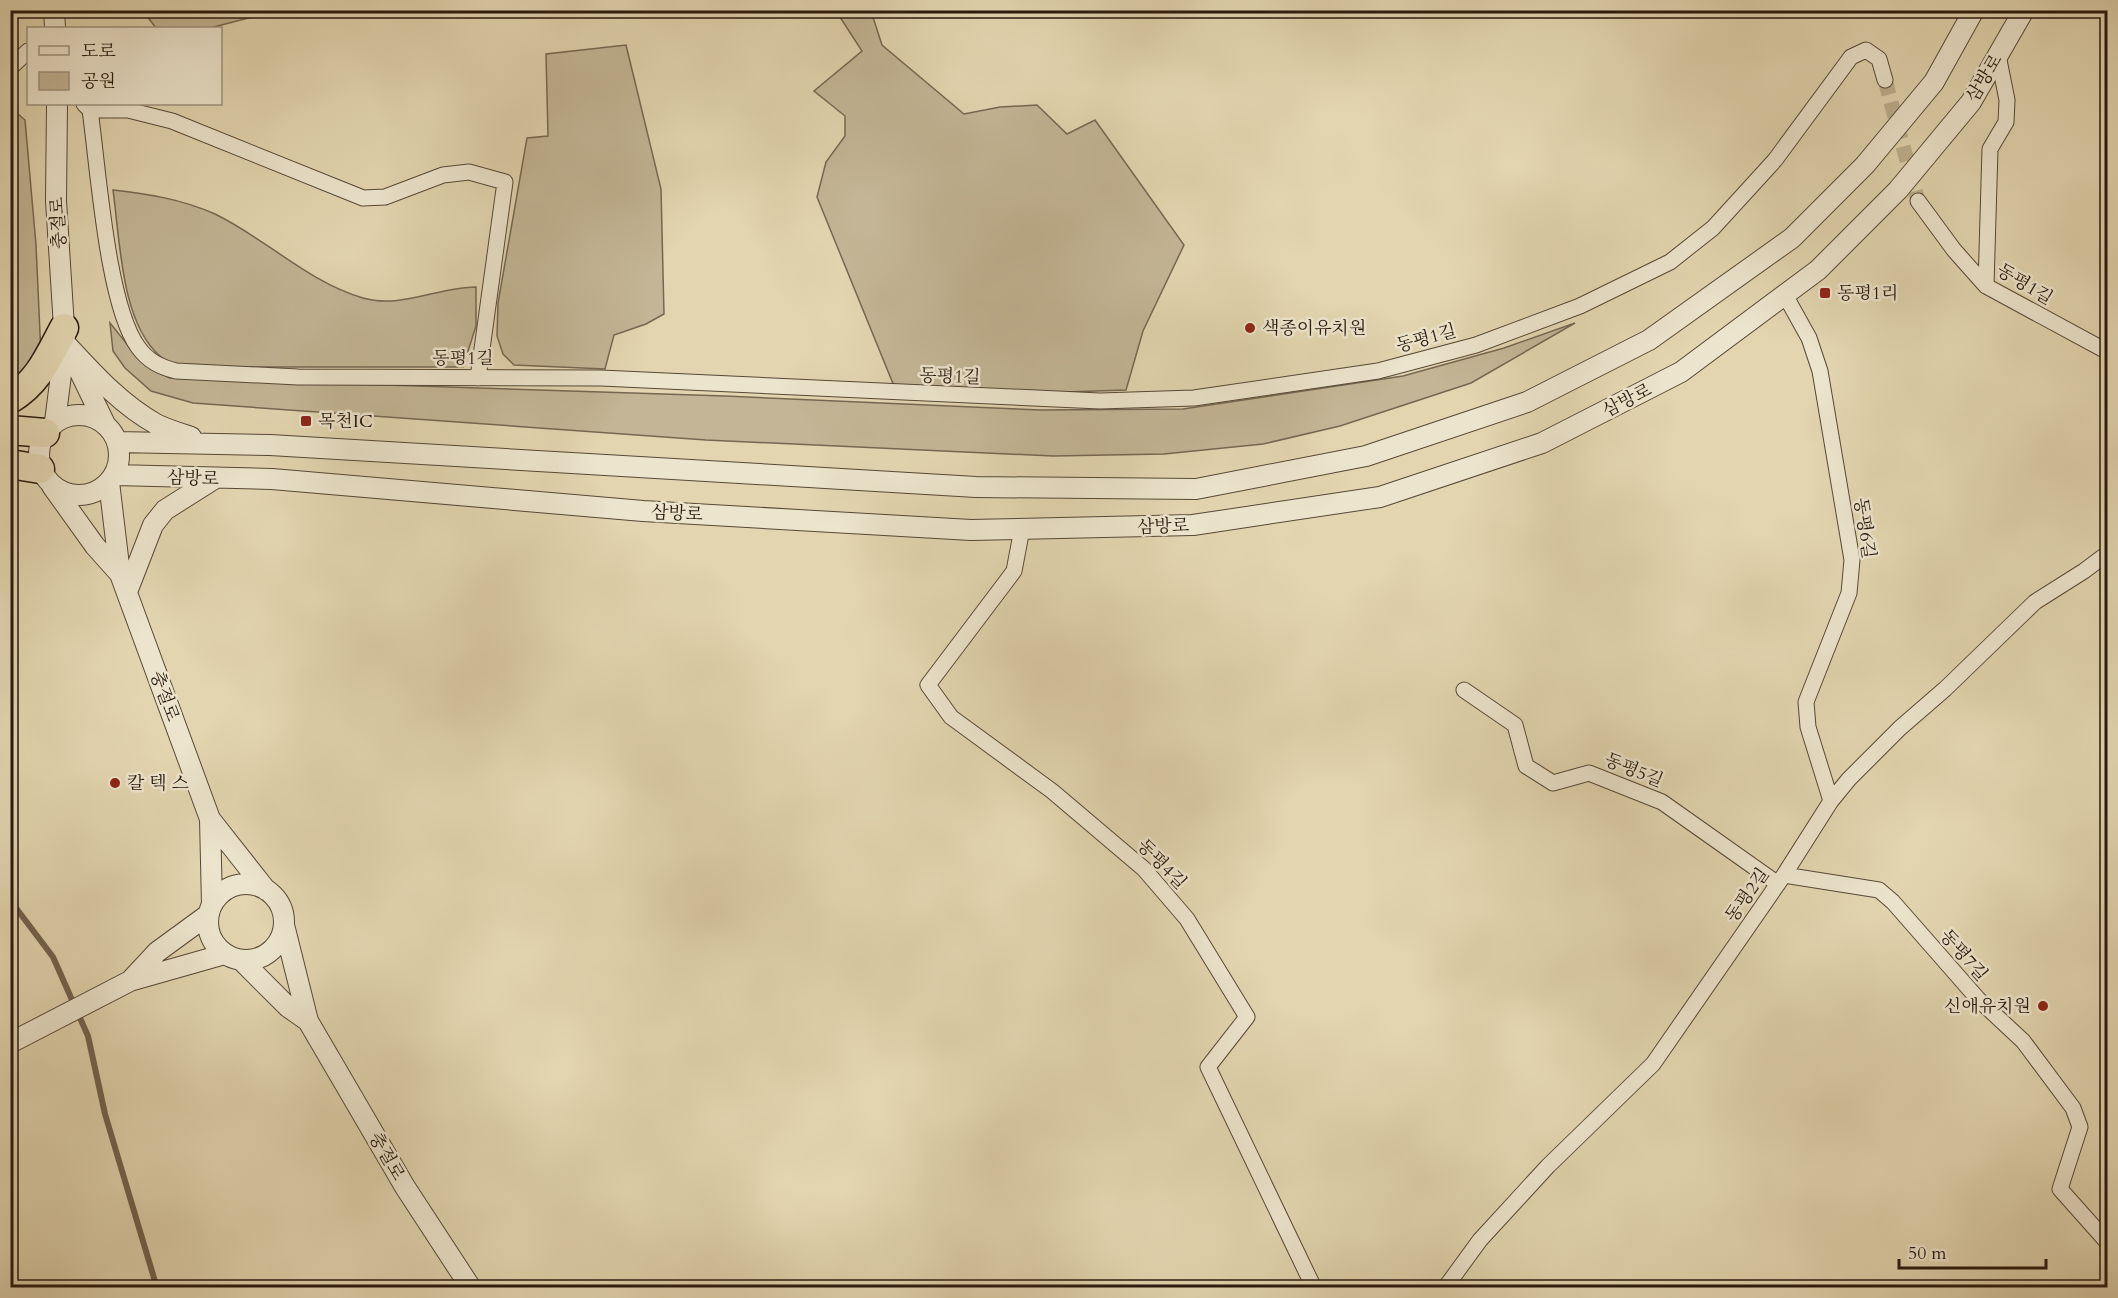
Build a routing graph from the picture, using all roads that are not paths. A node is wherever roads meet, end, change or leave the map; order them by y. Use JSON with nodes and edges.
{"nodes":[{"id":1,"x":1974,"y":10,"type":"edge"},
{"id":2,"x":2025,"y":10,"type":"edge"},
{"id":3,"x":27,"y":52,"type":"edge"},
{"id":4,"x":1998,"y":56,"type":"junction"},
{"id":5,"x":10,"y":68,"type":"edge"},
{"id":6,"x":1885,"y":80,"type":"tunnel mouth"},
{"id":7,"x":57,"y":105,"type":"edge"},
{"id":8,"x":87,"y":107,"type":"edge"},
{"id":9,"x":1918,"y":201,"type":"tunnel mouth"},
{"id":10,"x":1986,"y":286,"type":"junction"},
{"id":11,"x":1785,"y":295,"type":"junction"},
{"id":12,"x":64,"y":336,"type":"junction"},
{"id":13,"x":2108,"y":352,"type":"edge"},
{"id":14,"x":478,"y":378,"type":"junction"},
{"id":15,"x":10,"y":399,"type":"edge"},
{"id":16,"x":105,"y":424,"type":"junction"},
{"id":17,"x":50,"y":427,"type":"junction"},
{"id":18,"x":10,"y":430,"type":"edge"},
{"id":19,"x":117,"y":442,"type":"junction"},
{"id":20,"x":205,"y":442,"type":"junction"},
{"id":21,"x":10,"y":464,"type":"edge"},
{"id":22,"x":46,"y":477,"type":"junction"},
{"id":23,"x":112,"y":478,"type":"junction"},
{"id":24,"x":214,"y":478,"type":"junction"},
{"id":25,"x":1022,"y":529,"type":"junction"},
{"id":26,"x":2108,"y":553,"type":"edge"},
{"id":27,"x":123,"y":583,"type":"junction"},
{"id":28,"x":1464,"y":690,"type":"dead end"},
{"id":29,"x":1831,"y":801,"type":"junction"},
{"id":30,"x":210,"y":819,"type":"junction"},
{"id":31,"x":1781,"y":879,"type":"junction"},
{"id":32,"x":266,"y":890,"type":"junction"},
{"id":33,"x":210,"y":909,"type":"junction"},
{"id":34,"x":284,"y":925,"type":"junction"},
{"id":35,"x":233,"y":957,"type":"junction"},
{"id":36,"x":130,"y":981,"type":"junction"},
{"id":37,"x":308,"y":1022,"type":"junction"},
{"id":38,"x":10,"y":1042,"type":"edge"},
{"id":39,"x":2108,"y":1243,"type":"edge"},
{"id":40,"x":471,"y":1287,"type":"edge"},
{"id":41,"x":1314,"y":1287,"type":"edge"},
{"id":42,"x":1445,"y":1287,"type":"edge"}],
"edges":[{"from":1,"to":20,"type":"street","name":"삼방로"},
{"from":2,"to":4,"type":"street","name":"삼방로"},
{"from":3,"to":5,"type":"street"},
{"from":4,"to":10,"type":"street"},
{"from":4,"to":11,"type":"street","name":"삼방로"},
{"from":6,"to":14,"type":"street","name":"동평1길"},
{"from":7,"to":12,"type":"street","name":"충절로"},
{"from":8,"to":14,"type":"street","name":"동평1길"},
{"from":8,"to":14,"type":"street"},
{"from":9,"to":10,"type":"street","name":"동평1길"},
{"from":10,"to":13,"type":"street","name":"동평1길"},
{"from":11,"to":25,"type":"street","name":"삼방로"},
{"from":11,"to":29,"type":"street","name":"동평6길"},
{"from":12,"to":15,"type":"highway"},
{"from":12,"to":16,"type":"street","name":"충절로"},
{"from":12,"to":17,"type":"street","name":"충절로"},
{"from":12,"to":20,"type":"street"},
{"from":16,"to":17,"type":"street"},
{"from":16,"to":19,"type":"street"},
{"from":17,"to":18,"type":"highway"},
{"from":17,"to":22,"type":"street"},
{"from":19,"to":20,"type":"street","name":"삼방로"},
{"from":19,"to":23,"type":"street"},
{"from":21,"to":22,"type":"highway"},
{"from":22,"to":23,"type":"street"},
{"from":22,"to":27,"type":"street","name":"충절로"},
{"from":23,"to":24,"type":"street","name":"삼방로"},
{"from":23,"to":27,"type":"street","name":"충절로"},
{"from":24,"to":25,"type":"street","name":"삼방로"},
{"from":24,"to":27,"type":"street"},
{"from":25,"to":41,"type":"street","name":"동평4길"},
{"from":26,"to":29,"type":"street","name":"동평2길"},
{"from":27,"to":30,"type":"street","name":"충절로"},
{"from":28,"to":31,"type":"street","name":"동평5길"},
{"from":29,"to":31,"type":"street","name":"동평2길"},
{"from":30,"to":32,"type":"street","name":"충절로"},
{"from":30,"to":33,"type":"street","name":"충절로"},
{"from":31,"to":39,"type":"street","name":"동평7길"},
{"from":31,"to":42,"type":"street","name":"동평2길"},
{"from":32,"to":33,"type":"street"},
{"from":32,"to":34,"type":"street"},
{"from":33,"to":35,"type":"street"},
{"from":33,"to":36,"type":"street"},
{"from":34,"to":35,"type":"street"},
{"from":34,"to":37,"type":"street","name":"충절로"},
{"from":35,"to":36,"type":"street"},
{"from":35,"to":37,"type":"street","name":"충절로"},
{"from":36,"to":38,"type":"street"},
{"from":37,"to":40,"type":"street","name":"충절로"}]}
